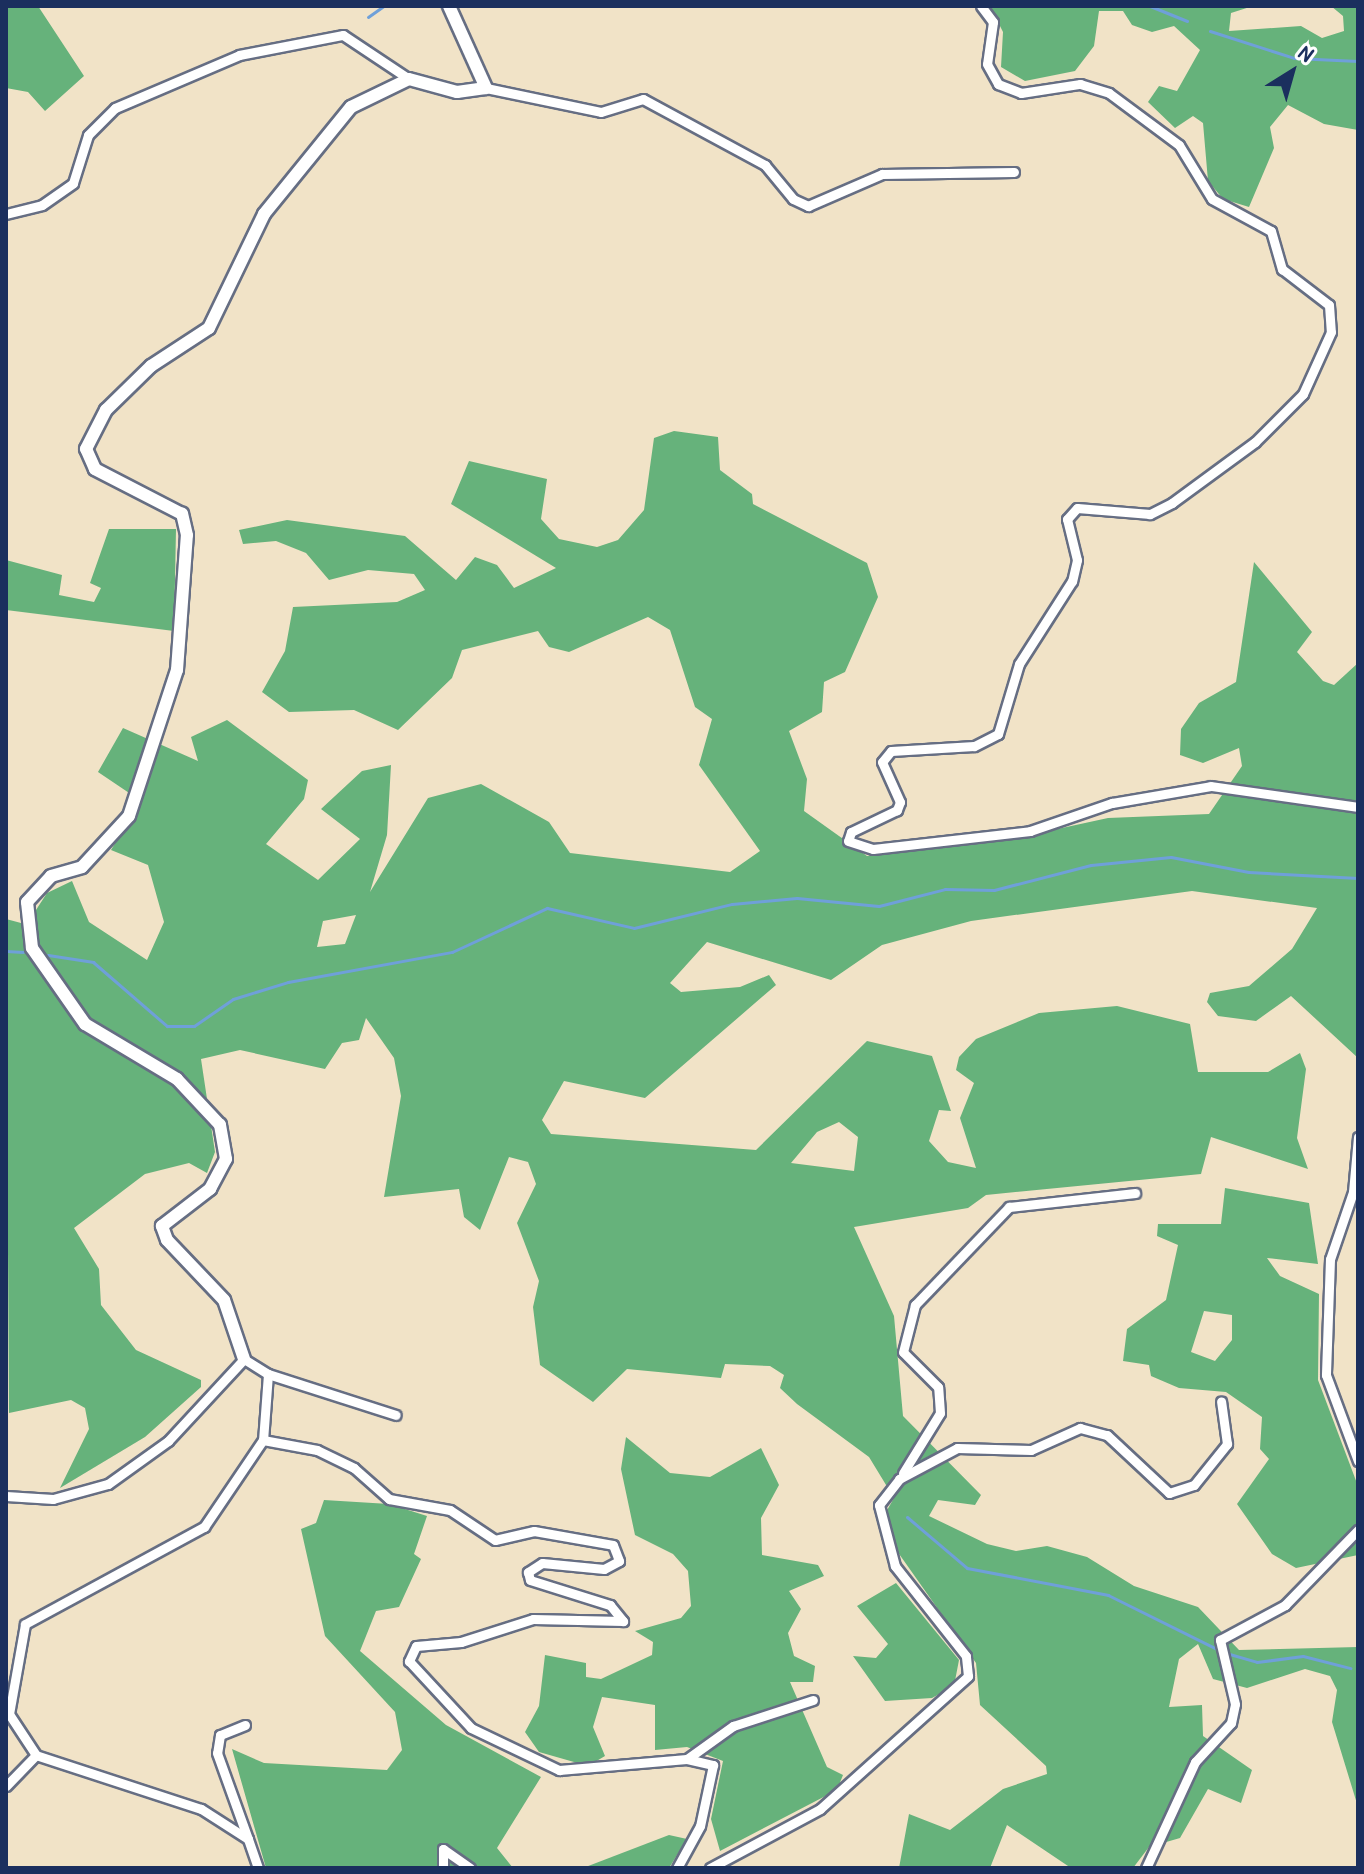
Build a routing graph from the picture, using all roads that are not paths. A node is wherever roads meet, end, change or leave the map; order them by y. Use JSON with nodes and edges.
{"nodes":[{"id":1,"x":449,"y":6,"type":"edge"},
{"id":2,"x":981,"y":6,"type":"edge"},
{"id":3,"x":409,"y":79,"type":"junction"},
{"id":4,"x":486,"y":88,"type":"junction"},
{"id":5,"x":1014,"y":172,"type":"dead end"},
{"id":6,"x":6,"y":214,"type":"edge"},
{"id":7,"x":1358,"y":807,"type":"edge"},
{"id":8,"x":1358,"y":1137,"type":"edge"},
{"id":9,"x":1135,"y":1193,"type":"dead end"},
{"id":10,"x":244,"y":1359,"type":"junction"},
{"id":11,"x":268,"y":1374,"type":"junction"},
{"id":12,"x":1221,"y":1401,"type":"dead end"},
{"id":13,"x":396,"y":1415,"type":"dead end"},
{"id":14,"x":263,"y":1440,"type":"junction"},
{"id":15,"x":1358,"y":1461,"type":"edge"},
{"id":16,"x":899,"y":1479,"type":"junction"},
{"id":17,"x":6,"y":1496,"type":"edge"},
{"id":18,"x":1358,"y":1530,"type":"edge"},
{"id":19,"x":813,"y":1700,"type":"dead end"},
{"id":20,"x":8,"y":1714,"type":"edge"},
{"id":21,"x":245,"y":1725,"type":"dead end"},
{"id":22,"x":36,"y":1755,"type":"junction"},
{"id":23,"x":687,"y":1759,"type":"junction"},
{"id":24,"x":6,"y":1786,"type":"edge"},
{"id":25,"x":248,"y":1839,"type":"junction"},
{"id":26,"x":258,"y":1868,"type":"edge"},
{"id":27,"x":443,"y":1868,"type":"edge"},
{"id":28,"x":470,"y":1868,"type":"edge"},
{"id":29,"x":677,"y":1868,"type":"edge"},
{"id":30,"x":710,"y":1868,"type":"edge"},
{"id":31,"x":1146,"y":1868,"type":"edge"}],
"edges":[{"from":1,"to":4,"type":"street"},
{"from":2,"to":7,"type":"street"},
{"from":3,"to":4,"type":"street"},
{"from":3,"to":6,"type":"street"},
{"from":3,"to":10,"type":"street"},
{"from":4,"to":5,"type":"street"},
{"from":8,"to":15,"type":"street"},
{"from":9,"to":16,"type":"street"},
{"from":10,"to":11,"type":"street"},
{"from":10,"to":17,"type":"street"},
{"from":11,"to":13,"type":"street"},
{"from":11,"to":14,"type":"street"},
{"from":12,"to":16,"type":"street"},
{"from":14,"to":20,"type":"street"},
{"from":14,"to":23,"type":"street"},
{"from":16,"to":30,"type":"street"},
{"from":18,"to":31,"type":"street"},
{"from":19,"to":23,"type":"street"},
{"from":20,"to":22,"type":"street"},
{"from":21,"to":25,"type":"street"},
{"from":22,"to":24,"type":"street"},
{"from":22,"to":25,"type":"street"},
{"from":23,"to":29,"type":"street"},
{"from":25,"to":26,"type":"street"},
{"from":27,"to":28,"type":"street"}]}
